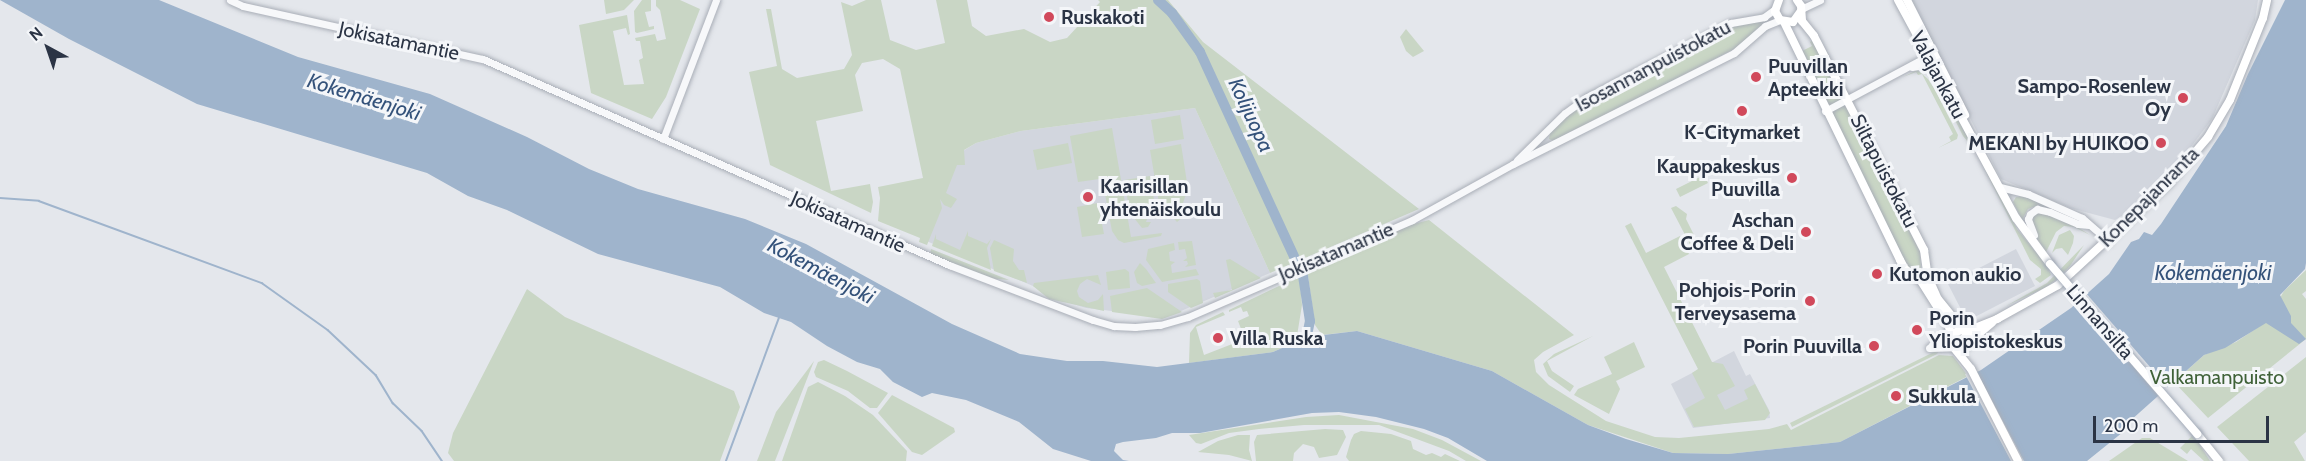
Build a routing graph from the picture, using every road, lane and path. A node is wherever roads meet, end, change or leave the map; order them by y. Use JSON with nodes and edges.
{"nodes":[{"id":1,"x":230,"y":0,"type":"edge"},
{"id":2,"x":716,"y":0,"type":"edge"},
{"id":3,"x":1820,"y":0,"type":"edge"},
{"id":4,"x":1898,"y":0,"type":"edge"},
{"id":5,"x":1907,"y":0,"type":"edge"},
{"id":6,"x":2267,"y":0,"type":"edge"},
{"id":7,"x":1776,"y":4,"type":"edge"},
{"id":8,"x":1800,"y":7,"type":"edge"},
{"id":9,"x":1782,"y":21,"type":"junction"},
{"id":10,"x":1928,"y":56,"type":"junction"},
{"id":11,"x":1937,"y":67,"type":"junction"},
{"id":12,"x":1907,"y":68,"type":"junction"},
{"id":13,"x":1847,"y":99,"type":"junction"},
{"id":14,"x":1825,"y":111,"type":"junction"},
{"id":15,"x":663,"y":139,"type":"junction"},
{"id":16,"x":1513,"y":164,"type":"junction"},
{"id":17,"x":2000,"y":187,"type":"junction"},
{"id":18,"x":2015,"y":191,"type":"junction"},
{"id":19,"x":1461,"y":194,"type":"joint"},
{"id":20,"x":2008,"y":203,"type":"junction"},
{"id":21,"x":2090,"y":225,"type":"junction"},
{"id":22,"x":2108,"y":241,"type":"junction"},
{"id":23,"x":2049,"y":263,"type":"junction"},
{"id":24,"x":1928,"y":267,"type":"junction"},
{"id":25,"x":1914,"y":275,"type":"junction"},
{"id":26,"x":1997,"y":319,"type":"junction"},
{"id":27,"x":1964,"y":331,"type":"junction"},
{"id":28,"x":1951,"y":335,"type":"junction"},
{"id":29,"x":1968,"y":344,"type":"junction"},
{"id":30,"x":1954,"y":348,"type":"junction"},
{"id":31,"x":1971,"y":369,"type":"junction"},
{"id":32,"x":2018,"y":461,"type":"edge"},
{"id":33,"x":2219,"y":461,"type":"edge"}],
"edges":[{"from":1,"to":15,"type":"street","name":"Jokisatamantie"},
{"from":2,"to":15,"type":"street"},
{"from":3,"to":8,"type":"street"},
{"from":4,"to":10,"type":"main road","name":"Valajankatu"},
{"from":5,"to":11,"type":"main road","name":"Valajankatu"},
{"from":6,"to":22,"type":"main road","name":"Konepajanranta"},
{"from":7,"to":9,"type":"main road","name":"Siltapuistokatu"},
{"from":7,"to":16,"type":"street","name":"Isosannanpuistokatu"},
{"from":8,"to":9,"type":"main road"},
{"from":8,"to":13,"type":"main road","name":"Siltapuistokatu"},
{"from":9,"to":14,"type":"main road","name":"Siltapuistokatu"},
{"from":9,"to":16,"type":"street","name":"Isosannanpuistokatu"},
{"from":10,"to":11,"type":"main road","name":"Valajankatu"},
{"from":10,"to":12,"type":"street"},
{"from":11,"to":12,"type":"street"},
{"from":11,"to":17,"type":"main road","name":"Valajankatu"},
{"from":12,"to":13,"type":"street"},
{"from":13,"to":14,"type":"street"},
{"from":13,"to":24,"type":"main road","name":"Siltapuistokatu"},
{"from":14,"to":25,"type":"main road","name":"Siltapuistokatu"},
{"from":15,"to":19,"type":"street","name":"Jokisatamantie"},
{"from":16,"to":19,"type":"street","name":"Isosannanpuistokatu"},
{"from":17,"to":18,"type":"street"},
{"from":17,"to":20,"type":"main road","name":"Valajankatu"},
{"from":18,"to":20,"type":"street"},
{"from":18,"to":21,"type":"street"},
{"from":20,"to":23,"type":"main road","name":"Valajankatu"},
{"from":21,"to":22,"type":"street"},
{"from":21,"to":23,"type":"street"},
{"from":22,"to":26,"type":"main road","name":"Konepajanranta"},
{"from":23,"to":33,"type":"main road","name":"Linnansilta","bridge":true},
{"from":24,"to":25,"type":"main road"},
{"from":24,"to":27,"type":"main road","name":"Siltapuistokatu"},
{"from":25,"to":28,"type":"main road","name":"Siltapuistokatu"},
{"from":26,"to":27,"type":"main road"},
{"from":26,"to":29,"type":"main road"},
{"from":27,"to":28,"type":"main road"},
{"from":27,"to":29,"type":"main road"},
{"from":28,"to":30,"type":"main road"},
{"from":28,"to":30,"type":"street"},
{"from":29,"to":30,"type":"main road"},
{"from":29,"to":31,"type":"main road"},
{"from":30,"to":31,"type":"main road"},
{"from":31,"to":32,"type":"main road"}]}
